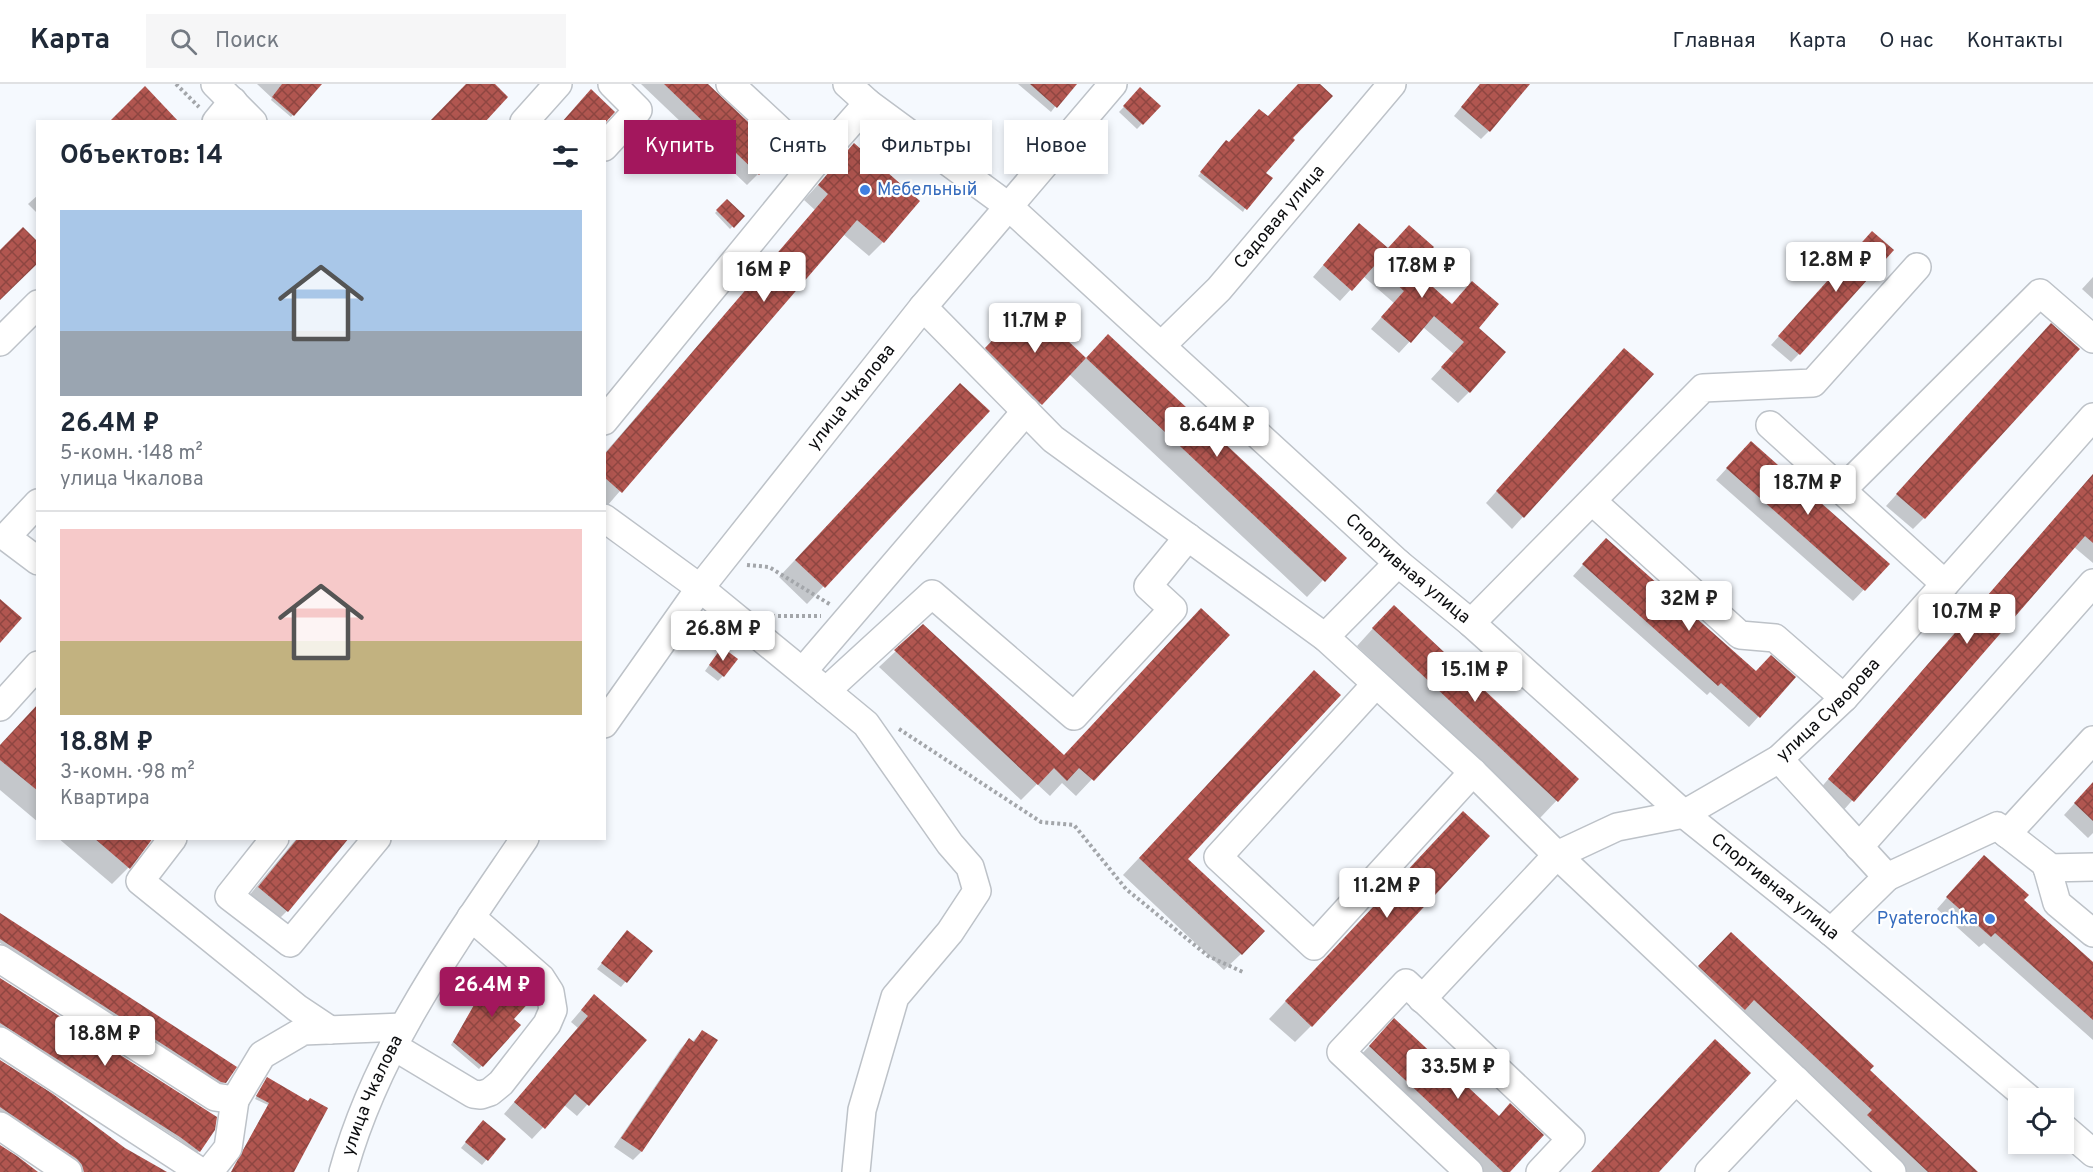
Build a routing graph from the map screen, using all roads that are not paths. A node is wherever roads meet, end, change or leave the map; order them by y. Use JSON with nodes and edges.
{"nodes":[{"id":1,"x":558,"y":84,"type":"edge"},
{"id":2,"x":612,"y":84,"type":"edge"},
{"id":3,"x":730,"y":84,"type":"edge"},
{"id":4,"x":848,"y":84,"type":"edge"},
{"id":5,"x":1113,"y":84,"type":"edge"},
{"id":6,"x":1392,"y":84,"type":"edge"},
{"id":7,"x":868,"y":104,"type":"junction"},
{"id":8,"x":218,"y":105,"type":"edge"},
{"id":9,"x":249,"y":120,"type":"edge"},
{"id":10,"x":526,"y":120,"type":"edge"},
{"id":11,"x":768,"y":120,"type":"edge"},
{"id":12,"x":848,"y":126,"type":"edge"},
{"id":13,"x":606,"y":145,"type":"edge"},
{"id":14,"x":805,"y":174,"type":"edge"},
{"id":15,"x":1008,"y":206,"type":"junction"},
{"id":16,"x":1917,"y":267,"type":"dead end"},
{"id":17,"x":36,"y":306,"type":"edge"},
{"id":18,"x":923,"y":307,"type":"junction"},
{"id":19,"x":2093,"y":339,"type":"edge"},
{"id":20,"x":0,"y":342,"type":"edge"},
{"id":21,"x":1162,"y":345,"type":"junction"},
{"id":22,"x":1026,"y":411,"type":"junction"},
{"id":23,"x":2093,"y":417,"type":"edge"},
{"id":24,"x":606,"y":419,"type":"edge"},
{"id":25,"x":1770,"y":425,"type":"dead end"},
{"id":26,"x":1842,"y":490,"type":"junction"},
{"id":27,"x":1592,"y":501,"type":"junction"},
{"id":28,"x":36,"y":505,"type":"edge"},
{"id":29,"x":606,"y":519,"type":"edge"},
{"id":30,"x":1188,"y":537,"type":"junction"},
{"id":31,"x":3,"y":541,"type":"edge"},
{"id":32,"x":36,"y":560,"type":"edge"},
{"id":33,"x":1398,"y":562,"type":"junction"},
{"id":34,"x":1945,"y":584,"type":"junction"},
{"id":35,"x":2093,"y":584,"type":"edge"},
{"id":36,"x":700,"y":588,"type":"junction"},
{"id":37,"x":1471,"y":623,"type":"junction"},
{"id":38,"x":1325,"y":638,"type":"junction"},
{"id":39,"x":36,"y":667,"type":"edge"},
{"id":40,"x":802,"y":671,"type":"junction"},
{"id":41,"x":1376,"y":684,"type":"junction"},
{"id":42,"x":826,"y":691,"type":"junction"},
{"id":43,"x":1844,"y":698,"type":"junction"},
{"id":44,"x":0,"y":707,"type":"edge"},
{"id":45,"x":606,"y":721,"type":"edge"},
{"id":46,"x":2093,"y":740,"type":"edge"},
{"id":47,"x":1779,"y":759,"type":"junction"},
{"id":48,"x":1473,"y":772,"type":"junction"},
{"id":49,"x":1684,"y":814,"type":"junction"},
{"id":50,"x":2007,"y":834,"type":"junction"},
{"id":51,"x":171,"y":840,"type":"edge"},
{"id":52,"x":273,"y":840,"type":"edge"},
{"id":53,"x":376,"y":840,"type":"edge"},
{"id":54,"x":524,"y":840,"type":"edge"},
{"id":55,"x":1859,"y":847,"type":"junction"},
{"id":56,"x":1557,"y":855,"type":"junction"},
{"id":57,"x":2093,"y":867,"type":"edge"},
{"id":58,"x":2047,"y":868,"type":"junction"},
{"id":59,"x":1887,"y":877,"type":"junction"},
{"id":60,"x":471,"y":917,"type":"junction"},
{"id":61,"x":1831,"y":932,"type":"junction"},
{"id":62,"x":2093,"y":933,"type":"edge"},
{"id":63,"x":0,"y":959,"type":"edge"},
{"id":64,"x":1422,"y":999,"type":"junction"},
{"id":65,"x":330,"y":1030,"type":"junction"},
{"id":66,"x":398,"y":1037,"type":"junction"},
{"id":67,"x":0,"y":1041,"type":"edge"},
{"id":68,"x":1796,"y":1080,"type":"junction"},
{"id":69,"x":2016,"y":1088,"type":"edge"},
{"id":70,"x":235,"y":1100,"type":"junction"},
{"id":71,"x":0,"y":1126,"type":"edge"},
{"id":72,"x":2074,"y":1137,"type":"edge"},
{"id":73,"x":2093,"y":1153,"type":"edge"},
{"id":74,"x":68,"y":1172,"type":"edge"},
{"id":75,"x":201,"y":1172,"type":"edge"},
{"id":76,"x":210,"y":1172,"type":"edge"},
{"id":77,"x":343,"y":1172,"type":"edge"},
{"id":78,"x":856,"y":1172,"type":"edge"},
{"id":79,"x":1469,"y":1172,"type":"edge"},
{"id":80,"x":1540,"y":1172,"type":"edge"},
{"id":81,"x":1710,"y":1172,"type":"edge"},
{"id":82,"x":1892,"y":1172,"type":"edge"}],
"edges":[{"from":1,"to":10,"type":"street"},
{"from":2,"to":13,"type":"street"},
{"from":3,"to":11,"type":"street"},
{"from":4,"to":7,"type":"street","name":"Спортивная улица"},
{"from":5,"to":15,"type":"street","name":"улица Чкалова"},
{"from":6,"to":21,"type":"street","name":"Садовая улица"},
{"from":7,"to":12,"type":"street"},
{"from":7,"to":15,"type":"street","name":"Спортивная улица"},
{"from":8,"to":9,"type":"street"},
{"from":14,"to":24,"type":"street"},
{"from":15,"to":18,"type":"street","name":"улица Чкалова"},
{"from":15,"to":21,"type":"street","name":"Спортивная улица"},
{"from":16,"to":27,"type":"street"},
{"from":17,"to":20,"type":"street"},
{"from":18,"to":22,"type":"street"},
{"from":18,"to":36,"type":"street","name":"улица Чкалова"},
{"from":19,"to":26,"type":"street"},
{"from":21,"to":33,"type":"street","name":"Спортивная улица"},
{"from":22,"to":30,"type":"street"},
{"from":22,"to":40,"type":"street"},
{"from":23,"to":34,"type":"street","name":"улица Суворова"},
{"from":25,"to":26,"type":"street"},
{"from":26,"to":34,"type":"street"},
{"from":27,"to":37,"type":"street"},
{"from":27,"to":43,"type":"street"},
{"from":28,"to":31,"type":"street"},
{"from":29,"to":36,"type":"street"},
{"from":30,"to":38,"type":"street"},
{"from":30,"to":42,"type":"street"},
{"from":31,"to":32,"type":"street"},
{"from":33,"to":37,"type":"street","name":"Спортивная улица"},
{"from":33,"to":38,"type":"street"},
{"from":34,"to":43,"type":"street","name":"улица Суворова"},
{"from":35,"to":55,"type":"street"},
{"from":36,"to":40,"type":"street"},
{"from":36,"to":45,"type":"street","name":"улица Чкалова"},
{"from":37,"to":49,"type":"street","name":"Спортивная улица"},
{"from":38,"to":41,"type":"street"},
{"from":39,"to":44,"type":"street"},
{"from":40,"to":42,"type":"street"},
{"from":41,"to":48,"type":"street"},
{"from":41,"to":48,"type":"street"},
{"from":42,"to":78,"type":"street"},
{"from":43,"to":47,"type":"street","name":"улица Суворова"},
{"from":46,"to":50,"type":"street"},
{"from":47,"to":49,"type":"street","name":"улица Суворова"},
{"from":47,"to":55,"type":"street"},
{"from":48,"to":56,"type":"street"},
{"from":49,"to":56,"type":"street","name":"улица Суворова"},
{"from":49,"to":61,"type":"street","name":"Спортивная улица"},
{"from":50,"to":58,"type":"street"},
{"from":50,"to":59,"type":"street"},
{"from":51,"to":65,"type":"street"},
{"from":52,"to":53,"type":"street"},
{"from":54,"to":60,"type":"street","name":"улица Чкалова"},
{"from":55,"to":59,"type":"street"},
{"from":56,"to":64,"type":"street"},
{"from":56,"to":68,"type":"street"},
{"from":57,"to":58,"type":"street"},
{"from":58,"to":62,"type":"street"},
{"from":59,"to":61,"type":"street"},
{"from":60,"to":66,"type":"street","name":"улица Чкалова"},
{"from":60,"to":66,"type":"street"},
{"from":61,"to":69,"type":"street","name":"Спортивная улица"},
{"from":63,"to":70,"type":"street"},
{"from":64,"to":79,"type":"street"},
{"from":64,"to":80,"type":"street"},
{"from":65,"to":66,"type":"street"},
{"from":65,"to":70,"type":"street"},
{"from":66,"to":77,"type":"street","name":"улица Чкалова"},
{"from":67,"to":75,"type":"street"},
{"from":68,"to":81,"type":"street"},
{"from":68,"to":82,"type":"street"},
{"from":70,"to":76,"type":"street"},
{"from":71,"to":74,"type":"street"},
{"from":72,"to":73,"type":"street"}]}
